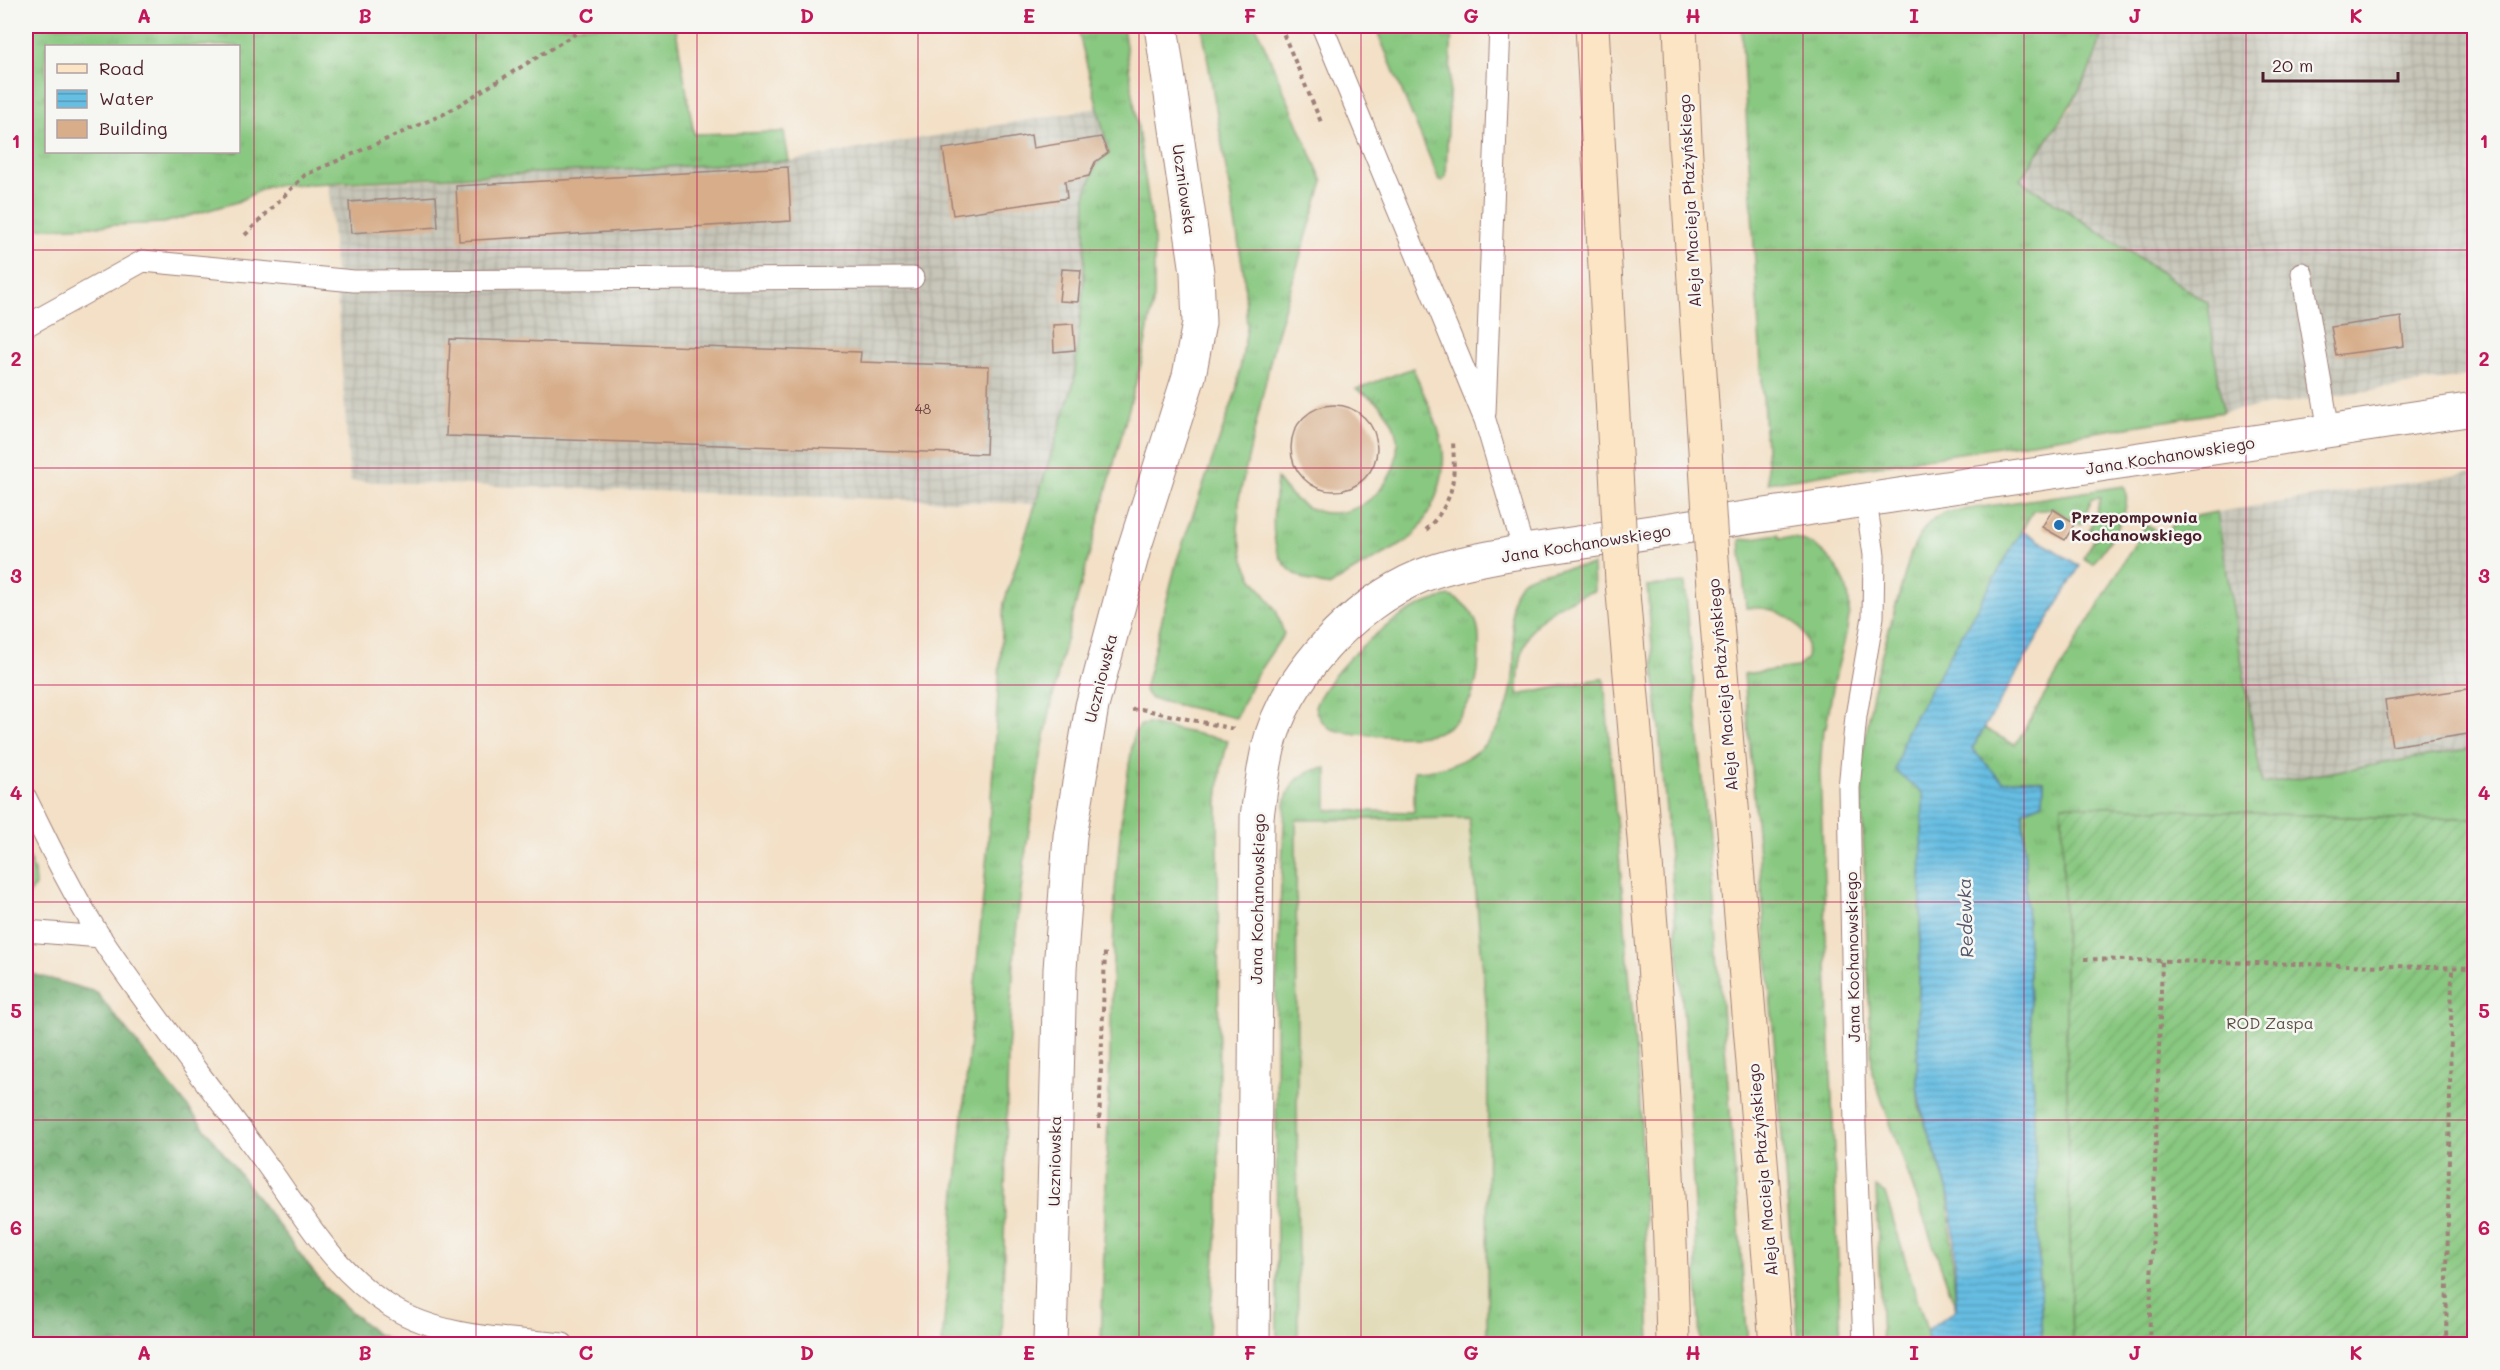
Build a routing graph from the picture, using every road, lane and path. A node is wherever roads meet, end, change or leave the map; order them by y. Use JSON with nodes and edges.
{"nodes":[{"id":1,"x":588,"y":26,"type":"edge"},
{"id":2,"x":1161,"y":26,"type":"edge"},
{"id":3,"x":1322,"y":26,"type":"edge"},
{"id":4,"x":1500,"y":26,"type":"edge"},
{"id":5,"x":1592,"y":26,"type":"edge"},
{"id":6,"x":1680,"y":26,"type":"edge"},
{"id":7,"x":212,"y":268,"type":"junction"},
{"id":8,"x":2302,"y":273,"type":"dead end"},
{"id":9,"x":913,"y":278,"type":"dead end"},
{"id":10,"x":26,"y":326,"type":"edge"},
{"id":11,"x":2475,"y":409,"type":"edge"},
{"id":12,"x":1485,"y":420,"type":"junction"},
{"id":13,"x":2329,"y":431,"type":"junction"},
{"id":14,"x":1866,"y":501,"type":"junction"},
{"id":15,"x":1524,"y":551,"type":"junction"},
{"id":16,"x":1127,"y":719,"type":"dead end"},
{"id":17,"x":1223,"y":726,"type":"dead end"},
{"id":18,"x":26,"y":798,"type":"edge"},
{"id":19,"x":26,"y":931,"type":"edge"},
{"id":20,"x":101,"y":937,"type":"junction"},
{"id":21,"x":1105,"y":945,"type":"dead end"},
{"id":22,"x":2084,"y":959,"type":"dead end"},
{"id":23,"x":2162,"y":961,"type":"junction"},
{"id":24,"x":2452,"y":968,"type":"junction"},
{"id":25,"x":2475,"y":968,"type":"edge"},
{"id":26,"x":1099,"y":1133,"type":"dead end"},
{"id":27,"x":563,"y":1344,"type":"edge"},
{"id":28,"x":1050,"y":1344,"type":"edge"},
{"id":29,"x":1253,"y":1344,"type":"edge"},
{"id":30,"x":1673,"y":1344,"type":"edge"},
{"id":31,"x":1776,"y":1344,"type":"edge"},
{"id":32,"x":1864,"y":1344,"type":"edge"},
{"id":33,"x":2149,"y":1344,"type":"edge"},
{"id":34,"x":2446,"y":1344,"type":"edge"}],
"edges":[{"from":1,"to":7,"type":"path"},
{"from":2,"to":28,"type":"street","name":"Uczniowska"},
{"from":3,"to":12,"type":"lane"},
{"from":4,"to":12,"type":"lane"},
{"from":5,"to":30,"type":"main road","bridge":true},
{"from":6,"to":31,"type":"main road","name":"Aleja Macieja Płażyńskiego","bridge":true},
{"from":7,"to":9,"type":"lane"},
{"from":7,"to":10,"type":"lane"},
{"from":8,"to":13,"type":"lane"},
{"from":11,"to":13,"type":"street","name":"Jana Kochanowskiego"},
{"from":12,"to":15,"type":"lane"},
{"from":13,"to":14,"type":"street","name":"Jana Kochanowskiego"},
{"from":14,"to":15,"type":"street","name":"Jana Kochanowskiego"},
{"from":14,"to":32,"type":"lane","name":"Jana Kochanowskiego"},
{"from":15,"to":29,"type":"street","name":"Jana Kochanowskiego"},
{"from":16,"to":17,"type":"path"},
{"from":18,"to":20,"type":"lane"},
{"from":19,"to":20,"type":"lane"},
{"from":20,"to":27,"type":"lane"},
{"from":21,"to":26,"type":"path"},
{"from":22,"to":23,"type":"path"},
{"from":23,"to":24,"type":"path"},
{"from":23,"to":33,"type":"path"},
{"from":24,"to":25,"type":"path"},
{"from":24,"to":34,"type":"path"}]}
